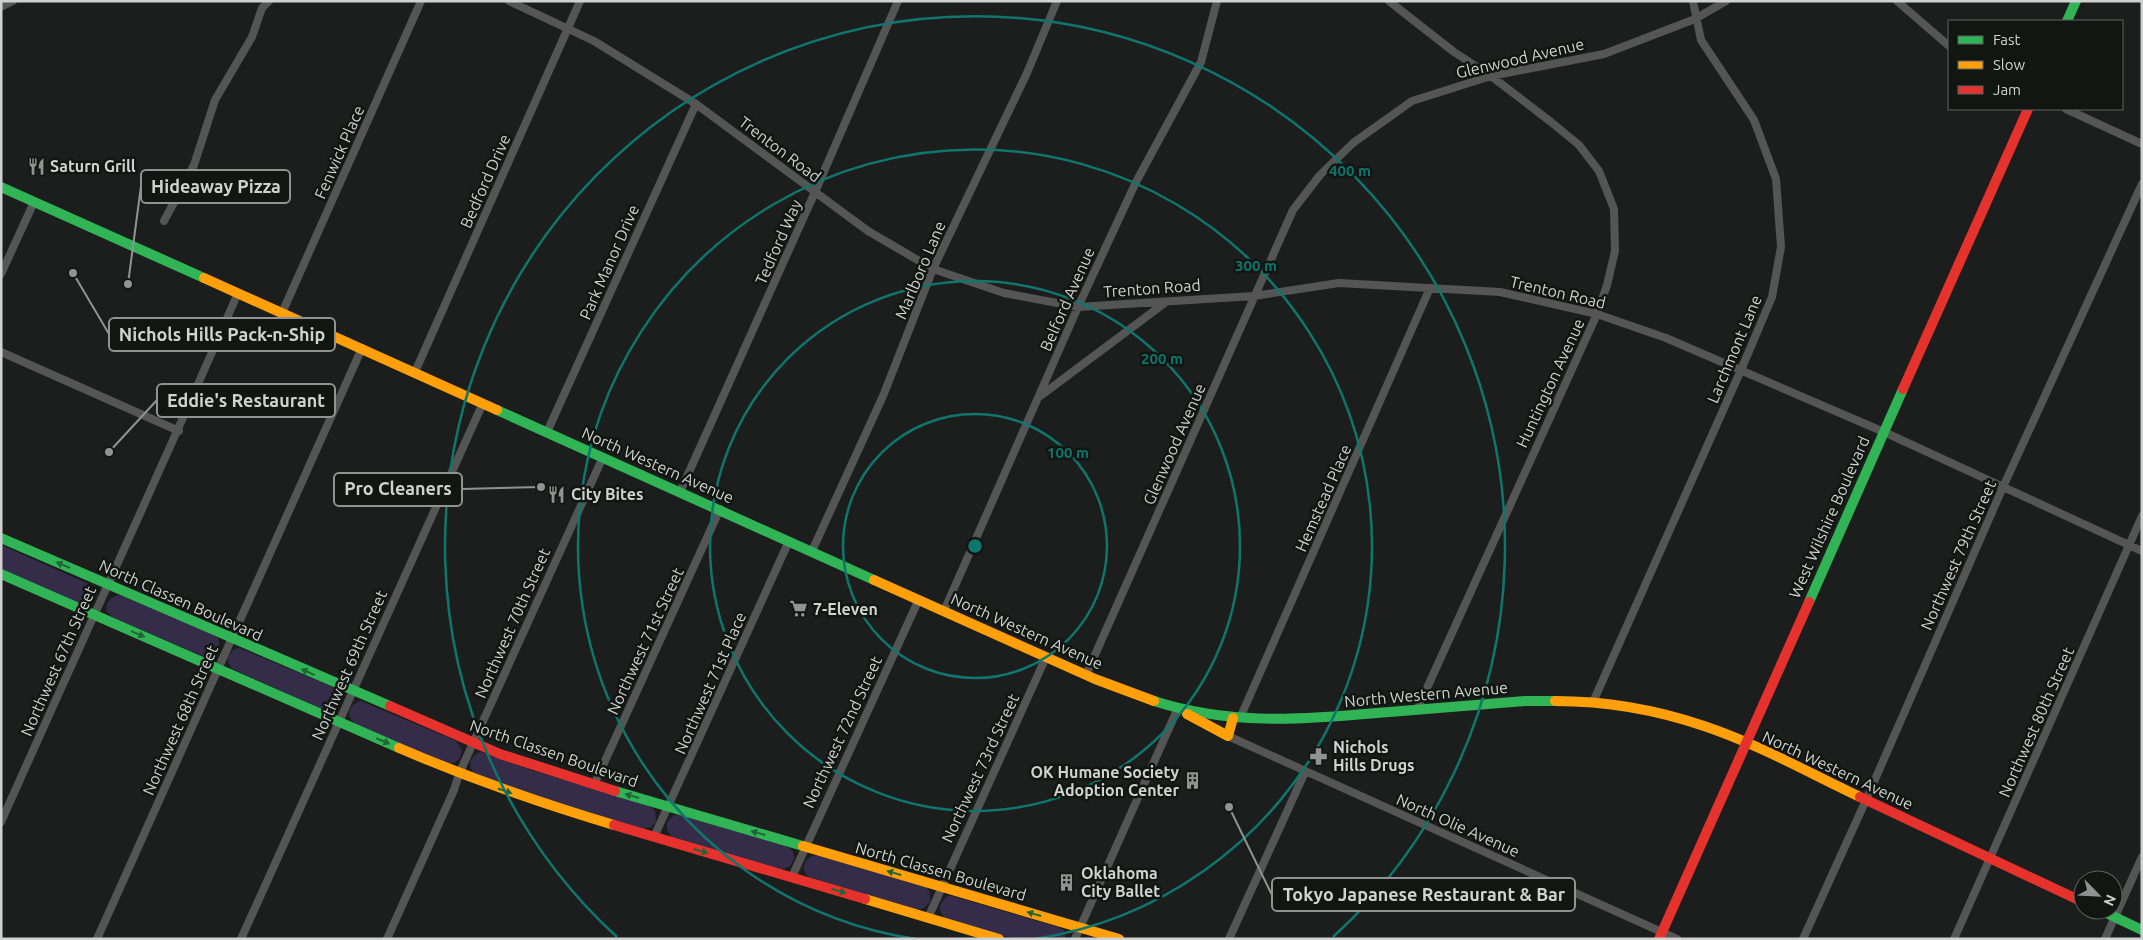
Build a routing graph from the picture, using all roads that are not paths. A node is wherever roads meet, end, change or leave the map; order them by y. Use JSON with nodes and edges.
{"nodes":[{"id":1,"x":13,"y":1,"type":"edge"},
{"id":2,"x":269,"y":1,"type":"edge"},
{"id":3,"x":420,"y":1,"type":"edge"},
{"id":4,"x":509,"y":1,"type":"edge"},
{"id":5,"x":580,"y":1,"type":"edge"},
{"id":6,"x":898,"y":1,"type":"edge"},
{"id":7,"x":1057,"y":1,"type":"edge"},
{"id":8,"x":1217,"y":1,"type":"edge"},
{"id":9,"x":1389,"y":1,"type":"edge"},
{"id":10,"x":1693,"y":1,"type":"edge"},
{"id":11,"x":1726,"y":1,"type":"edge"},
{"id":12,"x":1897,"y":1,"type":"edge"},
{"id":13,"x":2076,"y":1,"type":"edge"},
{"id":14,"x":260,"y":4,"type":"edge"},
{"id":15,"x":1,"y":7,"type":"edge"},
{"id":16,"x":1696,"y":19,"type":"junction"},
{"id":17,"x":2067,"y":20,"type":"edge"},
{"id":18,"x":568,"y":28,"type":"junction"},
{"id":19,"x":1948,"y":45,"type":"edge"},
{"id":20,"x":1490,"y":76,"type":"junction"},
{"id":21,"x":696,"y":104,"type":"junction"},
{"id":22,"x":2028,"y":110,"type":"edge"},
{"id":23,"x":2068,"y":110,"type":"edge"},
{"id":24,"x":2142,"y":144,"type":"edge"},
{"id":25,"x":2142,"y":184,"type":"edge"},
{"id":26,"x":1,"y":187,"type":"edge"},
{"id":27,"x":815,"y":192,"type":"junction"},
{"id":28,"x":34,"y":202,"type":"junction"},
{"id":29,"x":164,"y":221,"type":"dead end"},
{"id":30,"x":933,"y":269,"type":"junction"},
{"id":31,"x":1,"y":274,"type":"edge"},
{"id":32,"x":1430,"y":288,"type":"junction"},
{"id":33,"x":238,"y":293,"type":"junction"},
{"id":34,"x":1254,"y":296,"type":"junction"},
{"id":35,"x":1168,"y":301,"type":"junction"},
{"id":36,"x":1078,"y":307,"type":"junction"},
{"id":37,"x":282,"y":313,"type":"junction"},
{"id":38,"x":1597,"y":314,"type":"junction"},
{"id":39,"x":362,"y":348,"type":"junction"},
{"id":40,"x":1,"y":352,"type":"edge"},
{"id":41,"x":1741,"y":370,"type":"junction"},
{"id":42,"x":415,"y":372,"type":"junction"},
{"id":43,"x":1038,"y":397,"type":"junction"},
{"id":44,"x":483,"y":402,"type":"junction"},
{"id":45,"x":179,"y":430,"type":"junction"},
{"id":46,"x":547,"y":432,"type":"junction"},
{"id":47,"x":1884,"y":432,"type":"junction"},
{"id":48,"x":603,"y":457,"type":"junction"},
{"id":49,"x":2002,"y":488,"type":"junction"},
{"id":50,"x":680,"y":492,"type":"junction"},
{"id":51,"x":720,"y":510,"type":"junction"},
{"id":52,"x":2142,"y":516,"type":"edge"},
{"id":53,"x":1,"y":538,"type":"edge"},
{"id":54,"x":789,"y":541,"type":"junction"},
{"id":55,"x":2128,"y":546,"type":"junction"},
{"id":56,"x":812,"y":551,"type":"junction"},
{"id":57,"x":2142,"y":552,"type":"edge"},
{"id":58,"x":1,"y":574,"type":"edge"},
{"id":59,"x":108,"y":584,"type":"junction"},
{"id":60,"x":919,"y":599,"type":"junction"},
{"id":61,"x":944,"y":611,"type":"junction"},
{"id":62,"x":94,"y":614,"type":"junction"},
{"id":63,"x":231,"y":638,"type":"junction"},
{"id":64,"x":1046,"y":657,"type":"junction"},
{"id":65,"x":218,"y":668,"type":"junction"},
{"id":66,"x":1086,"y":675,"type":"junction"},
{"id":67,"x":352,"y":691,"type":"junction"},
{"id":68,"x":1593,"y":702,"type":"junction"},
{"id":69,"x":1178,"y":708,"type":"junction"},
{"id":70,"x":1417,"y":710,"type":"junction"},
{"id":71,"x":1237,"y":718,"type":"junction"},
{"id":72,"x":338,"y":722,"type":"junction"},
{"id":73,"x":1228,"y":736,"type":"junction"},
{"id":74,"x":473,"y":743,"type":"junction"},
{"id":75,"x":1746,"y":743,"type":"junction"},
{"id":76,"x":1305,"y":772,"type":"junction"},
{"id":77,"x":459,"y":774,"type":"junction"},
{"id":78,"x":594,"y":785,"type":"junction"},
{"id":79,"x":1866,"y":800,"type":"junction"},
{"id":80,"x":669,"y":806,"type":"junction"},
{"id":81,"x":1,"y":822,"type":"edge"},
{"id":82,"x":654,"y":837,"type":"junction"},
{"id":83,"x":805,"y":846,"type":"junction"},
{"id":84,"x":2142,"y":857,"type":"edge"},
{"id":85,"x":1991,"y":859,"type":"junction"},
{"id":86,"x":792,"y":877,"type":"junction"},
{"id":87,"x":941,"y":886,"type":"junction"},
{"id":88,"x":2073,"y":897,"type":"edge"},
{"id":89,"x":2123,"y":899,"type":"edge"},
{"id":90,"x":928,"y":918,"type":"junction"},
{"id":91,"x":2114,"y":920,"type":"edge"},
{"id":92,"x":2121,"y":920,"type":"edge"},
{"id":93,"x":1081,"y":927,"type":"junction"},
{"id":94,"x":2142,"y":930,"type":"edge"},
{"id":95,"x":1661,"y":935,"type":"edge"},
{"id":96,"x":97,"y":939,"type":"edge"},
{"id":97,"x":241,"y":939,"type":"edge"},
{"id":98,"x":387,"y":939,"type":"edge"},
{"id":99,"x":1000,"y":939,"type":"edge"},
{"id":100,"x":1075,"y":939,"type":"edge"},
{"id":101,"x":1119,"y":939,"type":"edge"},
{"id":102,"x":1228,"y":939,"type":"edge"},
{"id":103,"x":1677,"y":939,"type":"edge"},
{"id":104,"x":1803,"y":939,"type":"edge"},
{"id":105,"x":1954,"y":939,"type":"edge"},
{"id":106,"x":2105,"y":939,"type":"edge"}],
"edges":[{"from":1,"to":15,"type":"street"},
{"from":2,"to":14,"type":"street"},
{"from":3,"to":37,"type":"street","name":"Fenwick Place"},
{"from":4,"to":18,"type":"street","name":"Trenton Road"},
{"from":5,"to":18,"type":"street","name":"Bedford Drive"},
{"from":6,"to":27,"type":"street","name":"Tedford Way"},
{"from":7,"to":30,"type":"street","name":"Marlboro Lane"},
{"from":8,"to":36,"type":"street","name":"Belford Avenue"},
{"from":9,"to":20,"type":"street","name":"Huntington Avenue"},
{"from":10,"to":16,"type":"street","name":"Larchmont Lane"},
{"from":11,"to":16,"type":"street","name":"Glenwood Avenue"},
{"from":12,"to":19,"type":"street"},
{"from":13,"to":17,"type":"street"},
{"from":14,"to":29,"type":"street"},
{"from":16,"to":20,"type":"street","name":"Glenwood Avenue"},
{"from":16,"to":41,"type":"street","name":"Larchmont Lane"},
{"from":18,"to":21,"type":"street","name":"Trenton Road"},
{"from":18,"to":42,"type":"street","name":"Bedford Drive"},
{"from":20,"to":34,"type":"street","name":"Glenwood Avenue"},
{"from":20,"to":38,"type":"street","name":"Huntington Avenue"},
{"from":21,"to":27,"type":"street","name":"Trenton Road"},
{"from":21,"to":46,"type":"street","name":"Park Manor Drive"},
{"from":22,"to":47,"type":"street","name":"West Wilshire Boulevard"},
{"from":23,"to":24,"type":"street"},
{"from":25,"to":49,"type":"street","name":"Northwest 79th Street"},
{"from":26,"to":28,"type":"street","name":"North Western Avenue"},
{"from":27,"to":30,"type":"street","name":"Trenton Road"},
{"from":27,"to":50,"type":"street","name":"Tedford Way"},
{"from":28,"to":31,"type":"street"},
{"from":28,"to":33,"type":"street","name":"North Western Avenue"},
{"from":30,"to":36,"type":"street","name":"Trenton Road"},
{"from":30,"to":56,"type":"street","name":"Marlboro Lane"},
{"from":32,"to":34,"type":"street","name":"Trenton Road"},
{"from":32,"to":38,"type":"street","name":"Trenton Road"},
{"from":32,"to":71,"type":"street","name":"Hemstead Place"},
{"from":33,"to":37,"type":"street","name":"North Western Avenue"},
{"from":33,"to":45,"type":"street","name":"Northwest 67th Street"},
{"from":34,"to":35,"type":"street","name":"Trenton Road"},
{"from":34,"to":66,"type":"street","name":"Glenwood Avenue"},
{"from":35,"to":36,"type":"street","name":"Trenton Road"},
{"from":35,"to":43,"type":"street"},
{"from":36,"to":43,"type":"street","name":"Belford Avenue"},
{"from":37,"to":39,"type":"street","name":"North Western Avenue"},
{"from":38,"to":41,"type":"street","name":"Trenton Road"},
{"from":38,"to":70,"type":"street","name":"Huntington Avenue"},
{"from":39,"to":42,"type":"street","name":"North Western Avenue"},
{"from":39,"to":63,"type":"street","name":"Northwest 68th Street"},
{"from":40,"to":45,"type":"street"},
{"from":41,"to":47,"type":"street","name":"Trenton Road"},
{"from":41,"to":68,"type":"street","name":"Larchmont Lane"},
{"from":42,"to":44,"type":"street","name":"North Western Avenue"},
{"from":43,"to":61,"type":"street","name":"Belford Avenue"},
{"from":44,"to":46,"type":"street","name":"North Western Avenue"},
{"from":44,"to":67,"type":"street","name":"Northwest 69th Street"},
{"from":45,"to":59,"type":"street","name":"Northwest 67th Street"},
{"from":46,"to":48,"type":"street","name":"North Western Avenue"},
{"from":47,"to":49,"type":"street","name":"Trenton Road"},
{"from":47,"to":75,"type":"street","name":"West Wilshire Boulevard"},
{"from":48,"to":50,"type":"street","name":"North Western Avenue"},
{"from":48,"to":74,"type":"street","name":"Northwest 70th Street"},
{"from":49,"to":55,"type":"street","name":"Trenton Road"},
{"from":49,"to":79,"type":"street","name":"Northwest 79th Street"},
{"from":50,"to":51,"type":"street","name":"North Western Avenue"},
{"from":51,"to":54,"type":"street","name":"North Western Avenue"},
{"from":51,"to":78,"type":"street","name":"Northwest 71st Street"},
{"from":52,"to":55,"type":"street","name":"Northwest 80th Street"},
{"from":59,"to":53,"type":"street","name":"North Classen Boulevard","one_way":true},
{"from":54,"to":56,"type":"street","name":"North Western Avenue"},
{"from":54,"to":80,"type":"street","name":"Northwest 71st Place"},
{"from":55,"to":57,"type":"street","name":"Trenton Road"},
{"from":55,"to":85,"type":"street","name":"Northwest 80th Street"},
{"from":56,"to":60,"type":"street","name":"North Western Avenue"},
{"from":58,"to":62,"type":"street"},
{"from":59,"to":62,"type":"street","name":"Northwest 67th Street"},
{"from":59,"to":63,"type":"street","name":"North Classen Boulevard"},
{"from":60,"to":61,"type":"street","name":"North Western Avenue"},
{"from":60,"to":83,"type":"street","name":"Northwest 72nd Street"},
{"from":61,"to":64,"type":"street","name":"North Western Avenue"},
{"from":62,"to":65,"type":"street","one_way":true},
{"from":62,"to":81,"type":"street","name":"Northwest 67th Street"},
{"from":63,"to":65,"type":"street","name":"Northwest 68th Street"},
{"from":67,"to":63,"type":"street","name":"North Classen Boulevard","one_way":true},
{"from":64,"to":66,"type":"street","name":"North Western Avenue"},
{"from":64,"to":87,"type":"street","name":"Northwest 73rd Street"},
{"from":65,"to":72,"type":"street"},
{"from":65,"to":96,"type":"street","name":"Northwest 68th Street"},
{"from":66,"to":69,"type":"street","name":"North Western Avenue"},
{"from":67,"to":72,"type":"street","name":"Northwest 69th Street"},
{"from":67,"to":74,"type":"street","name":"North Classen Boulevard"},
{"from":68,"to":70,"type":"street","name":"North Western Avenue"},
{"from":68,"to":75,"type":"street","name":"North Western Avenue"},
{"from":69,"to":71,"type":"street","name":"North Western Avenue"},
{"from":69,"to":73,"type":"street"},
{"from":69,"to":93,"type":"street"},
{"from":70,"to":71,"type":"street","name":"North Western Avenue"},
{"from":71,"to":73,"type":"street"},
{"from":72,"to":77,"type":"street","one_way":true},
{"from":72,"to":97,"type":"street","name":"Northwest 69th Street"},
{"from":73,"to":76,"type":"street","name":"North Olie Avenue"},
{"from":74,"to":77,"type":"street","name":"Northwest 70th Street"},
{"from":74,"to":78,"type":"street","name":"North Classen Boulevard"},
{"from":75,"to":79,"type":"street","name":"North Western Avenue"},
{"from":75,"to":95,"type":"street","name":"West Wilshire Boulevard"},
{"from":76,"to":95,"type":"street","name":"North Olie Avenue"},
{"from":76,"to":102,"type":"street"},
{"from":77,"to":82,"type":"street","one_way":true},
{"from":77,"to":98,"type":"street","name":"Northwest 70th Street"},
{"from":80,"to":78,"type":"street","name":"North Classen Boulevard","one_way":true},
{"from":79,"to":85,"type":"street","name":"North Western Avenue"},
{"from":79,"to":104,"type":"street","name":"Northwest 79th Street"},
{"from":80,"to":82,"type":"street","name":"Northwest 71st Place"},
{"from":83,"to":80,"type":"street","name":"North Classen Boulevard","one_way":true},
{"from":82,"to":86,"type":"street","one_way":true},
{"from":83,"to":86,"type":"street","name":"Northwest 72nd Street"},
{"from":87,"to":83,"type":"street","name":"North Classen Boulevard","one_way":true},
{"from":84,"to":89,"type":"street"},
{"from":85,"to":88,"type":"street","name":"North Western Avenue"},
{"from":85,"to":105,"type":"street","name":"Northwest 80th Street"},
{"from":86,"to":90,"type":"street","one_way":true},
{"from":87,"to":90,"type":"street","name":"Northwest 73rd Street"},
{"from":93,"to":87,"type":"street","name":"North Classen Boulevard","one_way":true},
{"from":90,"to":99,"type":"street"},
{"from":91,"to":106,"type":"street"},
{"from":92,"to":94,"type":"street"},
{"from":93,"to":100,"type":"street"},
{"from":93,"to":101,"type":"street","name":"North Classen Boulevard"},
{"from":95,"to":103,"type":"street","name":"North Olie Avenue"}]}
